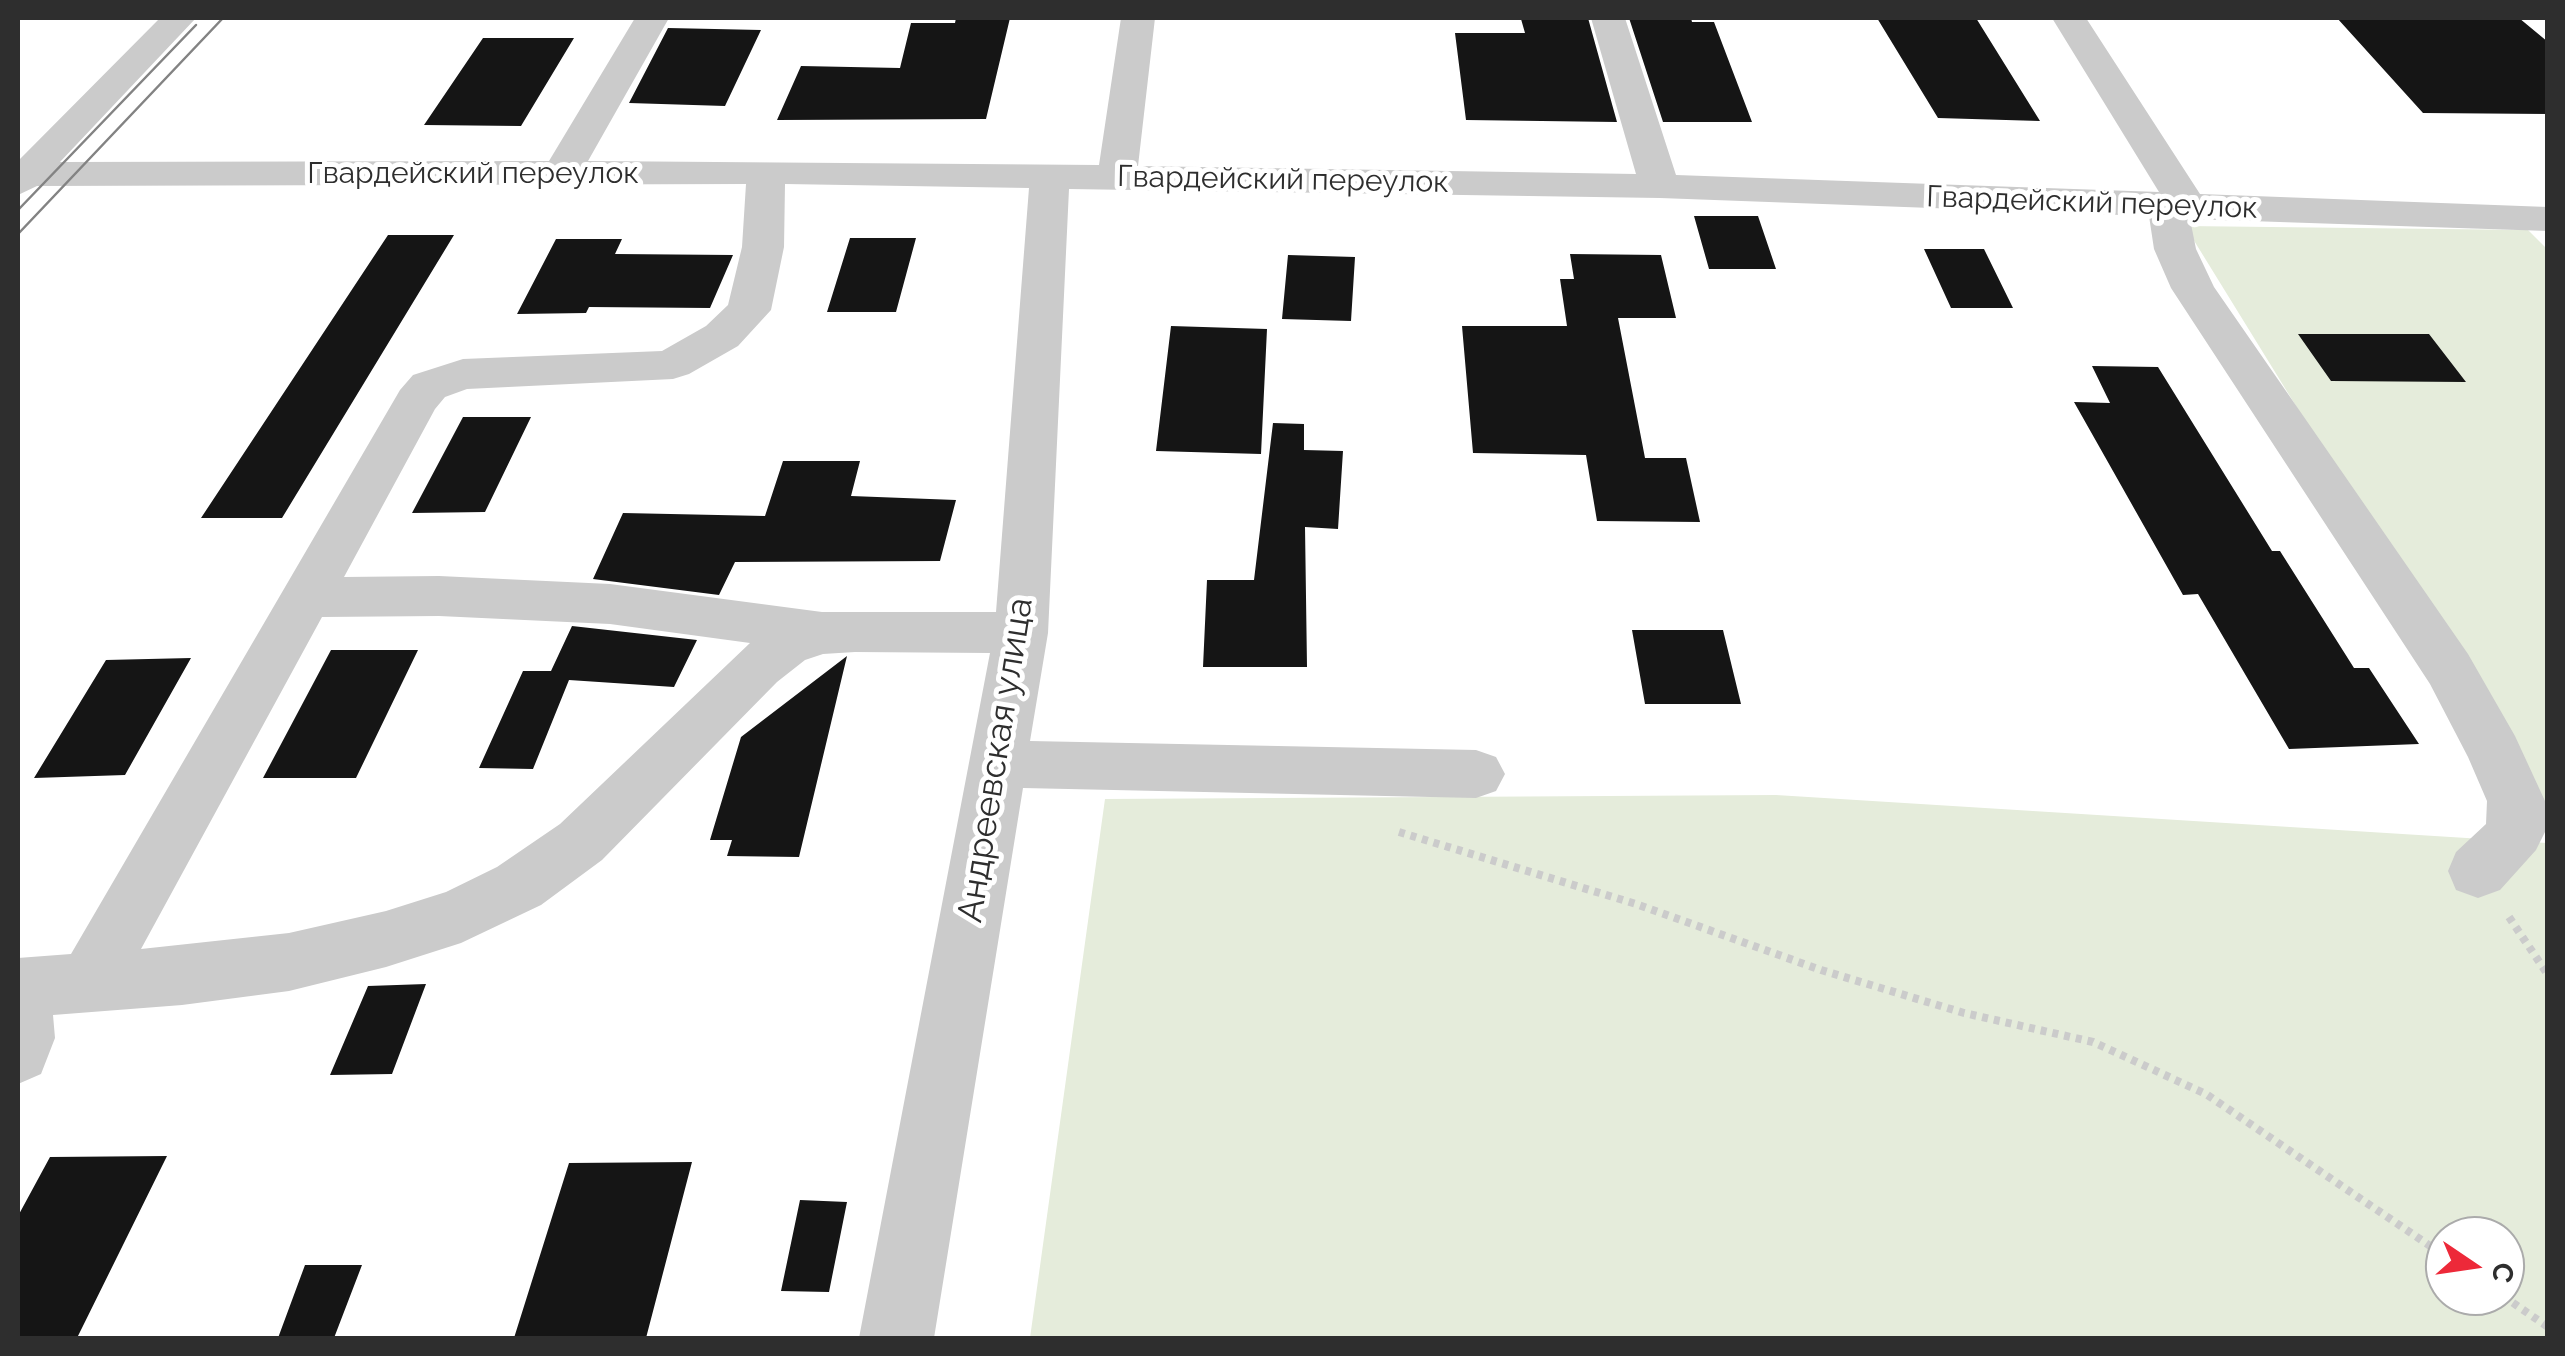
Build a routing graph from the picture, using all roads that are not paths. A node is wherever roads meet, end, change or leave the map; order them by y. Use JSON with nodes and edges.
{"nodes":[{"id":1,"x":179,"y":18,"type":"edge"},
{"id":2,"x":652,"y":18,"type":"edge"},
{"id":3,"x":1138,"y":18,"type":"edge"},
{"id":4,"x":1608,"y":18,"type":"edge"},
{"id":5,"x":2069,"y":18,"type":"edge"},
{"id":6,"x":766,"y":172,"type":"junction"},
{"id":7,"x":560,"y":176,"type":"junction"},
{"id":8,"x":1050,"y":176,"type":"junction"},
{"id":9,"x":21,"y":177,"type":"edge"},
{"id":10,"x":1117,"y":177,"type":"junction"},
{"id":11,"x":1660,"y":186,"type":"junction"},
{"id":12,"x":2178,"y":206,"type":"junction"},
{"id":13,"x":2548,"y":220,"type":"edge"},
{"id":14,"x":306,"y":597,"type":"junction"},
{"id":15,"x":1021,"y":632,"type":"junction"},
{"id":16,"x":822,"y":633,"type":"junction"},
{"id":17,"x":998,"y":764,"type":"junction"},
{"id":18,"x":1476,"y":774,"type":"dead end"},
{"id":19,"x":2478,"y":871,"type":"dead end"},
{"id":20,"x":88,"y":983,"type":"junction"},
{"id":21,"x":18,"y":988,"type":"edge"},
{"id":22,"x":18,"y":1052,"type":"edge"},
{"id":23,"x":897,"y":1338,"type":"edge"}],
"edges":[{"from":1,"to":9,"type":"street"},
{"from":2,"to":7,"type":"street"},
{"from":3,"to":10,"type":"street"},
{"from":4,"to":11,"type":"street"},
{"from":5,"to":12,"type":"street"},
{"from":6,"to":7,"type":"street","name":"Гвардейский переулок"},
{"from":6,"to":8,"type":"street","name":"Гвардейский переулок"},
{"from":6,"to":14,"type":"street"},
{"from":7,"to":9,"type":"street","name":"Гвардейский переулок"},
{"from":8,"to":10,"type":"street","name":"Гвардейский переулок"},
{"from":8,"to":15,"type":"street","name":"Андреевская улица"},
{"from":10,"to":11,"type":"street","name":"Гвардейский переулок"},
{"from":11,"to":12,"type":"street","name":"Гвардейский переулок"},
{"from":12,"to":13,"type":"street","name":"Гвардейский переулок"},
{"from":12,"to":19,"type":"street"},
{"from":14,"to":16,"type":"street"},
{"from":14,"to":20,"type":"street"},
{"from":15,"to":16,"type":"street"},
{"from":15,"to":17,"type":"street","name":"Андреевская улица"},
{"from":16,"to":20,"type":"street"},
{"from":17,"to":18,"type":"street"},
{"from":17,"to":23,"type":"street","name":"Андреевская улица"},
{"from":20,"to":21,"type":"street"},
{"from":21,"to":22,"type":"street"}]}
